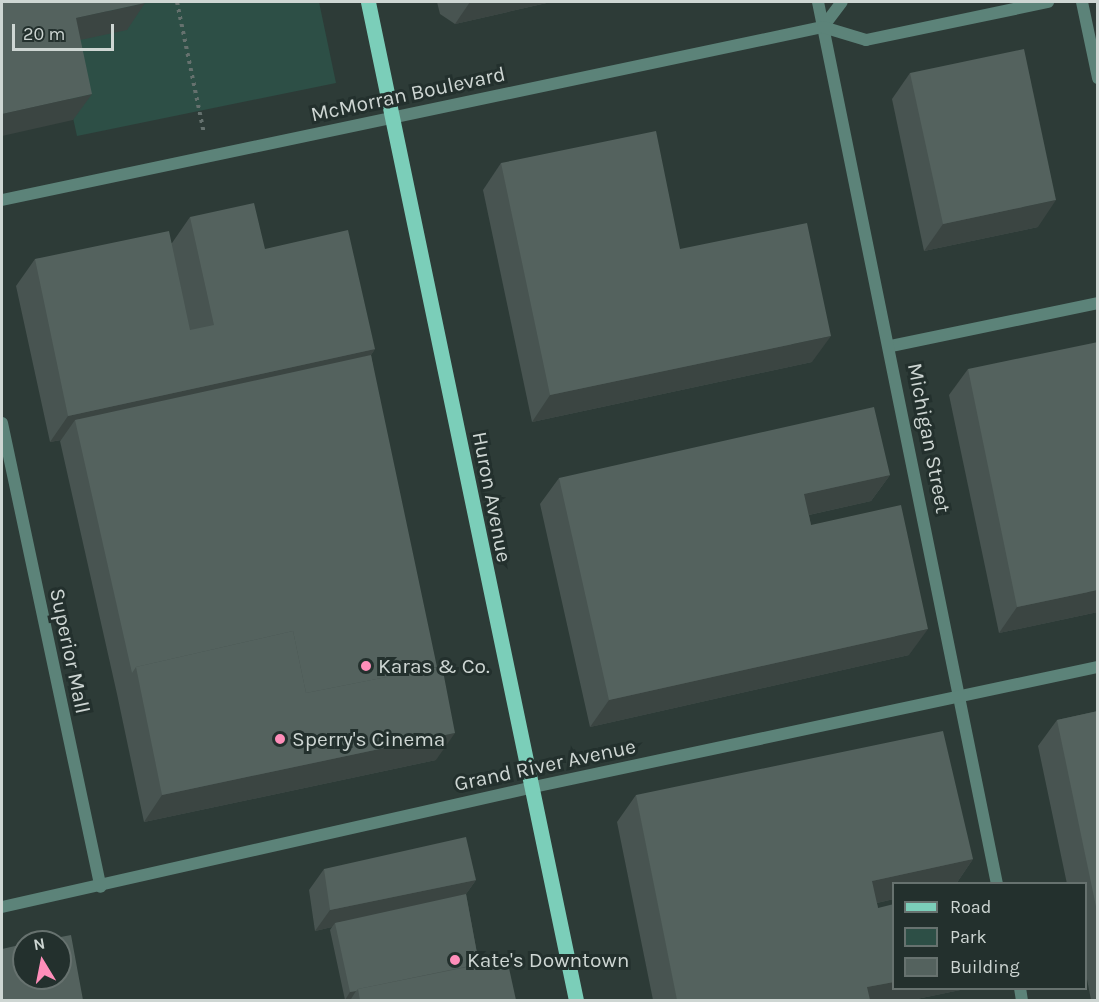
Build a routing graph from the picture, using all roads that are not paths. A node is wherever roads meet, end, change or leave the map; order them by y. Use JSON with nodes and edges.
{"nodes":[{"id":1,"x":368,"y":2,"type":"edge"},
{"id":2,"x":818,"y":2,"type":"edge"},
{"id":3,"x":842,"y":2,"type":"edge"},
{"id":4,"x":1048,"y":2,"type":"edge"},
{"id":5,"x":1082,"y":2,"type":"edge"},
{"id":6,"x":823,"y":27,"type":"junction"},
{"id":7,"x":1098,"y":78,"type":"edge"},
{"id":8,"x":393,"y":116,"type":"junction"},
{"id":9,"x":2,"y":200,"type":"edge"},
{"id":10,"x":1098,"y":303,"type":"edge"},
{"id":11,"x":891,"y":346,"type":"junction"},
{"id":12,"x":2,"y":423,"type":"edge"},
{"id":13,"x":1098,"y":667,"type":"edge"},
{"id":14,"x":961,"y":696,"type":"junction"},
{"id":15,"x":529,"y":788,"type":"junction"},
{"id":16,"x":997,"y":882,"type":"edge"},
{"id":17,"x":101,"y":887,"type":"junction"},
{"id":18,"x":2,"y":907,"type":"edge"},
{"id":19,"x":576,"y":1000,"type":"edge"}],
"edges":[{"from":1,"to":8,"type":"main road","name":"Huron Avenue"},
{"from":2,"to":6,"type":"street","name":"Michigan Street"},
{"from":3,"to":6,"type":"street"},
{"from":4,"to":6,"type":"street","name":"McMorran Boulevard"},
{"from":5,"to":7,"type":"street"},
{"from":6,"to":8,"type":"street","name":"McMorran Boulevard"},
{"from":6,"to":11,"type":"street","name":"Michigan Street"},
{"from":8,"to":9,"type":"street","name":"McMorran Boulevard"},
{"from":8,"to":15,"type":"main road","name":"Huron Avenue"},
{"from":10,"to":11,"type":"street"},
{"from":11,"to":14,"type":"street","name":"Michigan Street"},
{"from":12,"to":17,"type":"street","name":"Superior Mall"},
{"from":13,"to":14,"type":"street","name":"Grand River Avenue"},
{"from":14,"to":15,"type":"street","name":"Grand River Avenue"},
{"from":14,"to":16,"type":"street","name":"Michigan Street"},
{"from":15,"to":17,"type":"street","name":"Grand River Avenue"},
{"from":15,"to":19,"type":"main road","name":"Huron Avenue"},
{"from":17,"to":18,"type":"street","name":"Grand River Avenue"}]}
